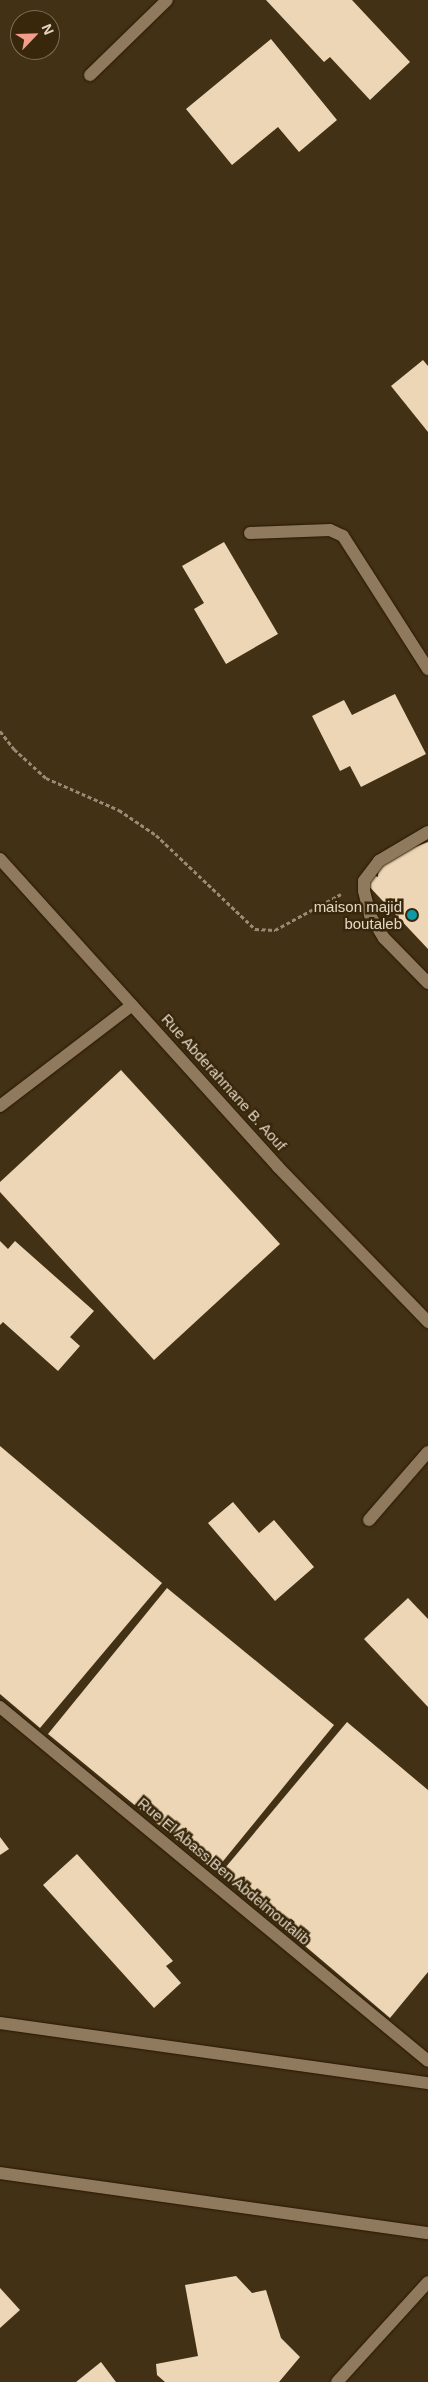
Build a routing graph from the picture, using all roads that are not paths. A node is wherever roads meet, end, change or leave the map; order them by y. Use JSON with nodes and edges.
{"nodes":[{"id":1,"x":167,"y":0,"type":"edge"},
{"id":2,"x":90,"y":76,"type":"dead end"},
{"id":3,"x":250,"y":533,"type":"dead end"},
{"id":4,"x":428,"y":669,"type":"edge"},
{"id":5,"x":428,"y":832,"type":"edge"},
{"id":6,"x":0,"y":859,"type":"edge"},
{"id":7,"x":428,"y":983,"type":"edge"},
{"id":8,"x":132,"y":1005,"type":"junction"},
{"id":9,"x":0,"y":1106,"type":"edge"},
{"id":10,"x":428,"y":1322,"type":"edge"},
{"id":11,"x":428,"y":1452,"type":"edge"},
{"id":12,"x":370,"y":1520,"type":"dead end"},
{"id":13,"x":0,"y":1706,"type":"edge"},
{"id":14,"x":0,"y":2023,"type":"edge"},
{"id":15,"x":428,"y":2061,"type":"edge"},
{"id":16,"x":428,"y":2083,"type":"edge"},
{"id":17,"x":0,"y":2173,"type":"edge"},
{"id":18,"x":428,"y":2233,"type":"edge"},
{"id":19,"x":428,"y":2282,"type":"edge"},
{"id":20,"x":337,"y":2382,"type":"edge"}],
"edges":[{"from":1,"to":2,"type":"street"},
{"from":3,"to":4,"type":"street"},
{"from":5,"to":7,"type":"street"},
{"from":6,"to":8,"type":"street","name":"Rue Abderahmane B. Aouf"},
{"from":8,"to":9,"type":"street"},
{"from":8,"to":10,"type":"street","name":"Rue Abderahmane B. Aouf"},
{"from":11,"to":12,"type":"street"},
{"from":13,"to":15,"type":"street","name":"Rue El Abass Ben Abdelmoutalib"},
{"from":14,"to":16,"type":"street"},
{"from":17,"to":18,"type":"street"},
{"from":19,"to":20,"type":"street"}]}
